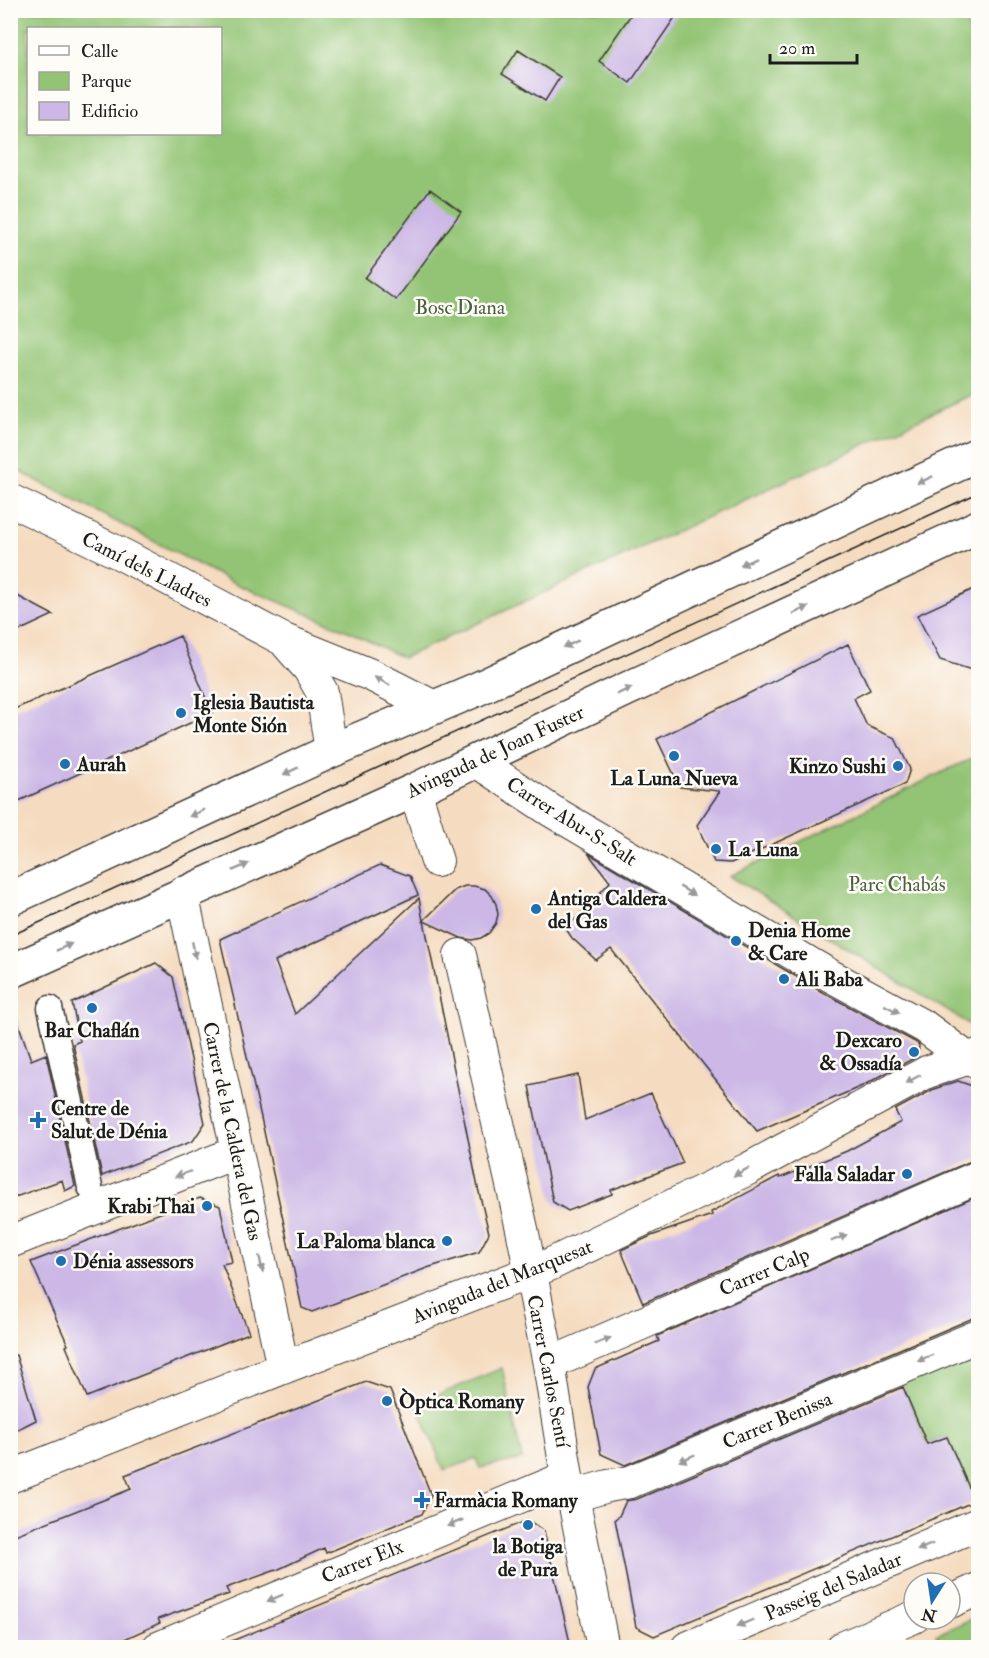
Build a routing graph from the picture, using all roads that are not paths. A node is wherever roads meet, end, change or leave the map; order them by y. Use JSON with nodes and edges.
{"nodes":[{"id":1,"x":978,"y":455,"type":"edge"},
{"id":2,"x":10,"y":500,"type":"edge"},
{"id":3,"x":978,"y":527,"type":"edge"},
{"id":4,"x":282,"y":639,"type":"junction"},
{"id":5,"x":434,"y":707,"type":"junction"},
{"id":6,"x":331,"y":751,"type":"junction"},
{"id":7,"x":476,"y":760,"type":"junction"},
{"id":8,"x":415,"y":790,"type":"junction"},
{"id":9,"x":437,"y":861,"type":"dead end"},
{"id":10,"x":182,"y":893,"type":"junction"},
{"id":11,"x":10,"y":899,"type":"edge"},
{"id":12,"x":460,"y":955,"type":"dead end"},
{"id":13,"x":10,"y":972,"type":"edge"},
{"id":14,"x":50,"y":1008,"type":"dead end"},
{"id":15,"x":975,"y":1059,"type":"edge"},
{"id":16,"x":237,"y":1152,"type":"junction"},
{"id":17,"x":978,"y":1178,"type":"edge"},
{"id":18,"x":90,"y":1187,"type":"dead end"},
{"id":19,"x":10,"y":1242,"type":"edge"},
{"id":20,"x":531,"y":1272,"type":"junction"},
{"id":21,"x":978,"y":1336,"type":"edge"},
{"id":22,"x":549,"y":1364,"type":"junction"},
{"id":23,"x":283,"y":1368,"type":"junction"},
{"id":24,"x":10,"y":1477,"type":"edge"},
{"id":25,"x":570,"y":1486,"type":"junction"},
{"id":26,"x":978,"y":1524,"type":"edge"},
{"id":27,"x":978,"y":1590,"type":"edge"},
{"id":28,"x":962,"y":1597,"type":"edge"},
{"id":29,"x":902,"y":1622,"type":"edge"},
{"id":30,"x":158,"y":1647,"type":"edge"},
{"id":31,"x":603,"y":1647,"type":"edge"},
{"id":32,"x":687,"y":1647,"type":"edge"},
{"id":33,"x":842,"y":1647,"type":"edge"}],
"edges":[{"from":1,"to":5,"type":"main road","one_way":true},
{"from":2,"to":4,"type":"street","name":"Camí dels Lladres"},
{"from":7,"to":3,"type":"main road","name":"Avinguda de Joan Fuster","one_way":true},
{"from":5,"to":4,"type":"street","name":"Camí dels Lladres","one_way":true},
{"from":4,"to":6,"type":"street","name":"Camí dels Lladres"},
{"from":5,"to":6,"type":"main road"},
{"from":6,"to":11,"type":"main road","one_way":true},
{"from":7,"to":8,"type":"main road","name":"Avinguda de Joan Fuster"},
{"from":7,"to":15,"type":"street","name":"Carrer Abu-S-Salt","one_way":true},
{"from":8,"to":9,"type":"street"},
{"from":10,"to":8,"type":"main road","name":"Avinguda de Joan Fuster","one_way":true},
{"from":13,"to":10,"type":"main road","name":"Avinguda de Joan Fuster","one_way":true},
{"from":10,"to":16,"type":"street","name":"Carrer de la Caldera del Gas","one_way":true},
{"from":12,"to":20,"type":"street","name":"Carrer Carlos Sentí"},
{"from":14,"to":18,"type":"street"},
{"from":15,"to":20,"type":"street","name":"Avinguda del Marquesat","one_way":true},
{"from":16,"to":19,"type":"street","one_way":true},
{"from":16,"to":23,"type":"street","name":"Carrer de la Caldera del Gas","one_way":true},
{"from":22,"to":17,"type":"street","name":"Carrer Calp","one_way":true},
{"from":20,"to":22,"type":"street","name":"Carrer Carlos Sentí"},
{"from":20,"to":23,"type":"street","name":"Avinguda del Marquesat"},
{"from":21,"to":25,"type":"street","name":"Carrer Benissa","one_way":true},
{"from":22,"to":25,"type":"street","name":"Carrer Carlos Sentí"},
{"from":23,"to":24,"type":"street","name":"Avinguda del Marquesat"},
{"from":25,"to":30,"type":"street","name":"Carrer Elx","one_way":true},
{"from":25,"to":31,"type":"street","name":"Carrer Carlos Sentí"},
{"from":26,"to":32,"type":"street","name":"Passeig del Saladar","one_way":true},
{"from":27,"to":28,"type":"street"},
{"from":29,"to":33,"type":"street"}]}
